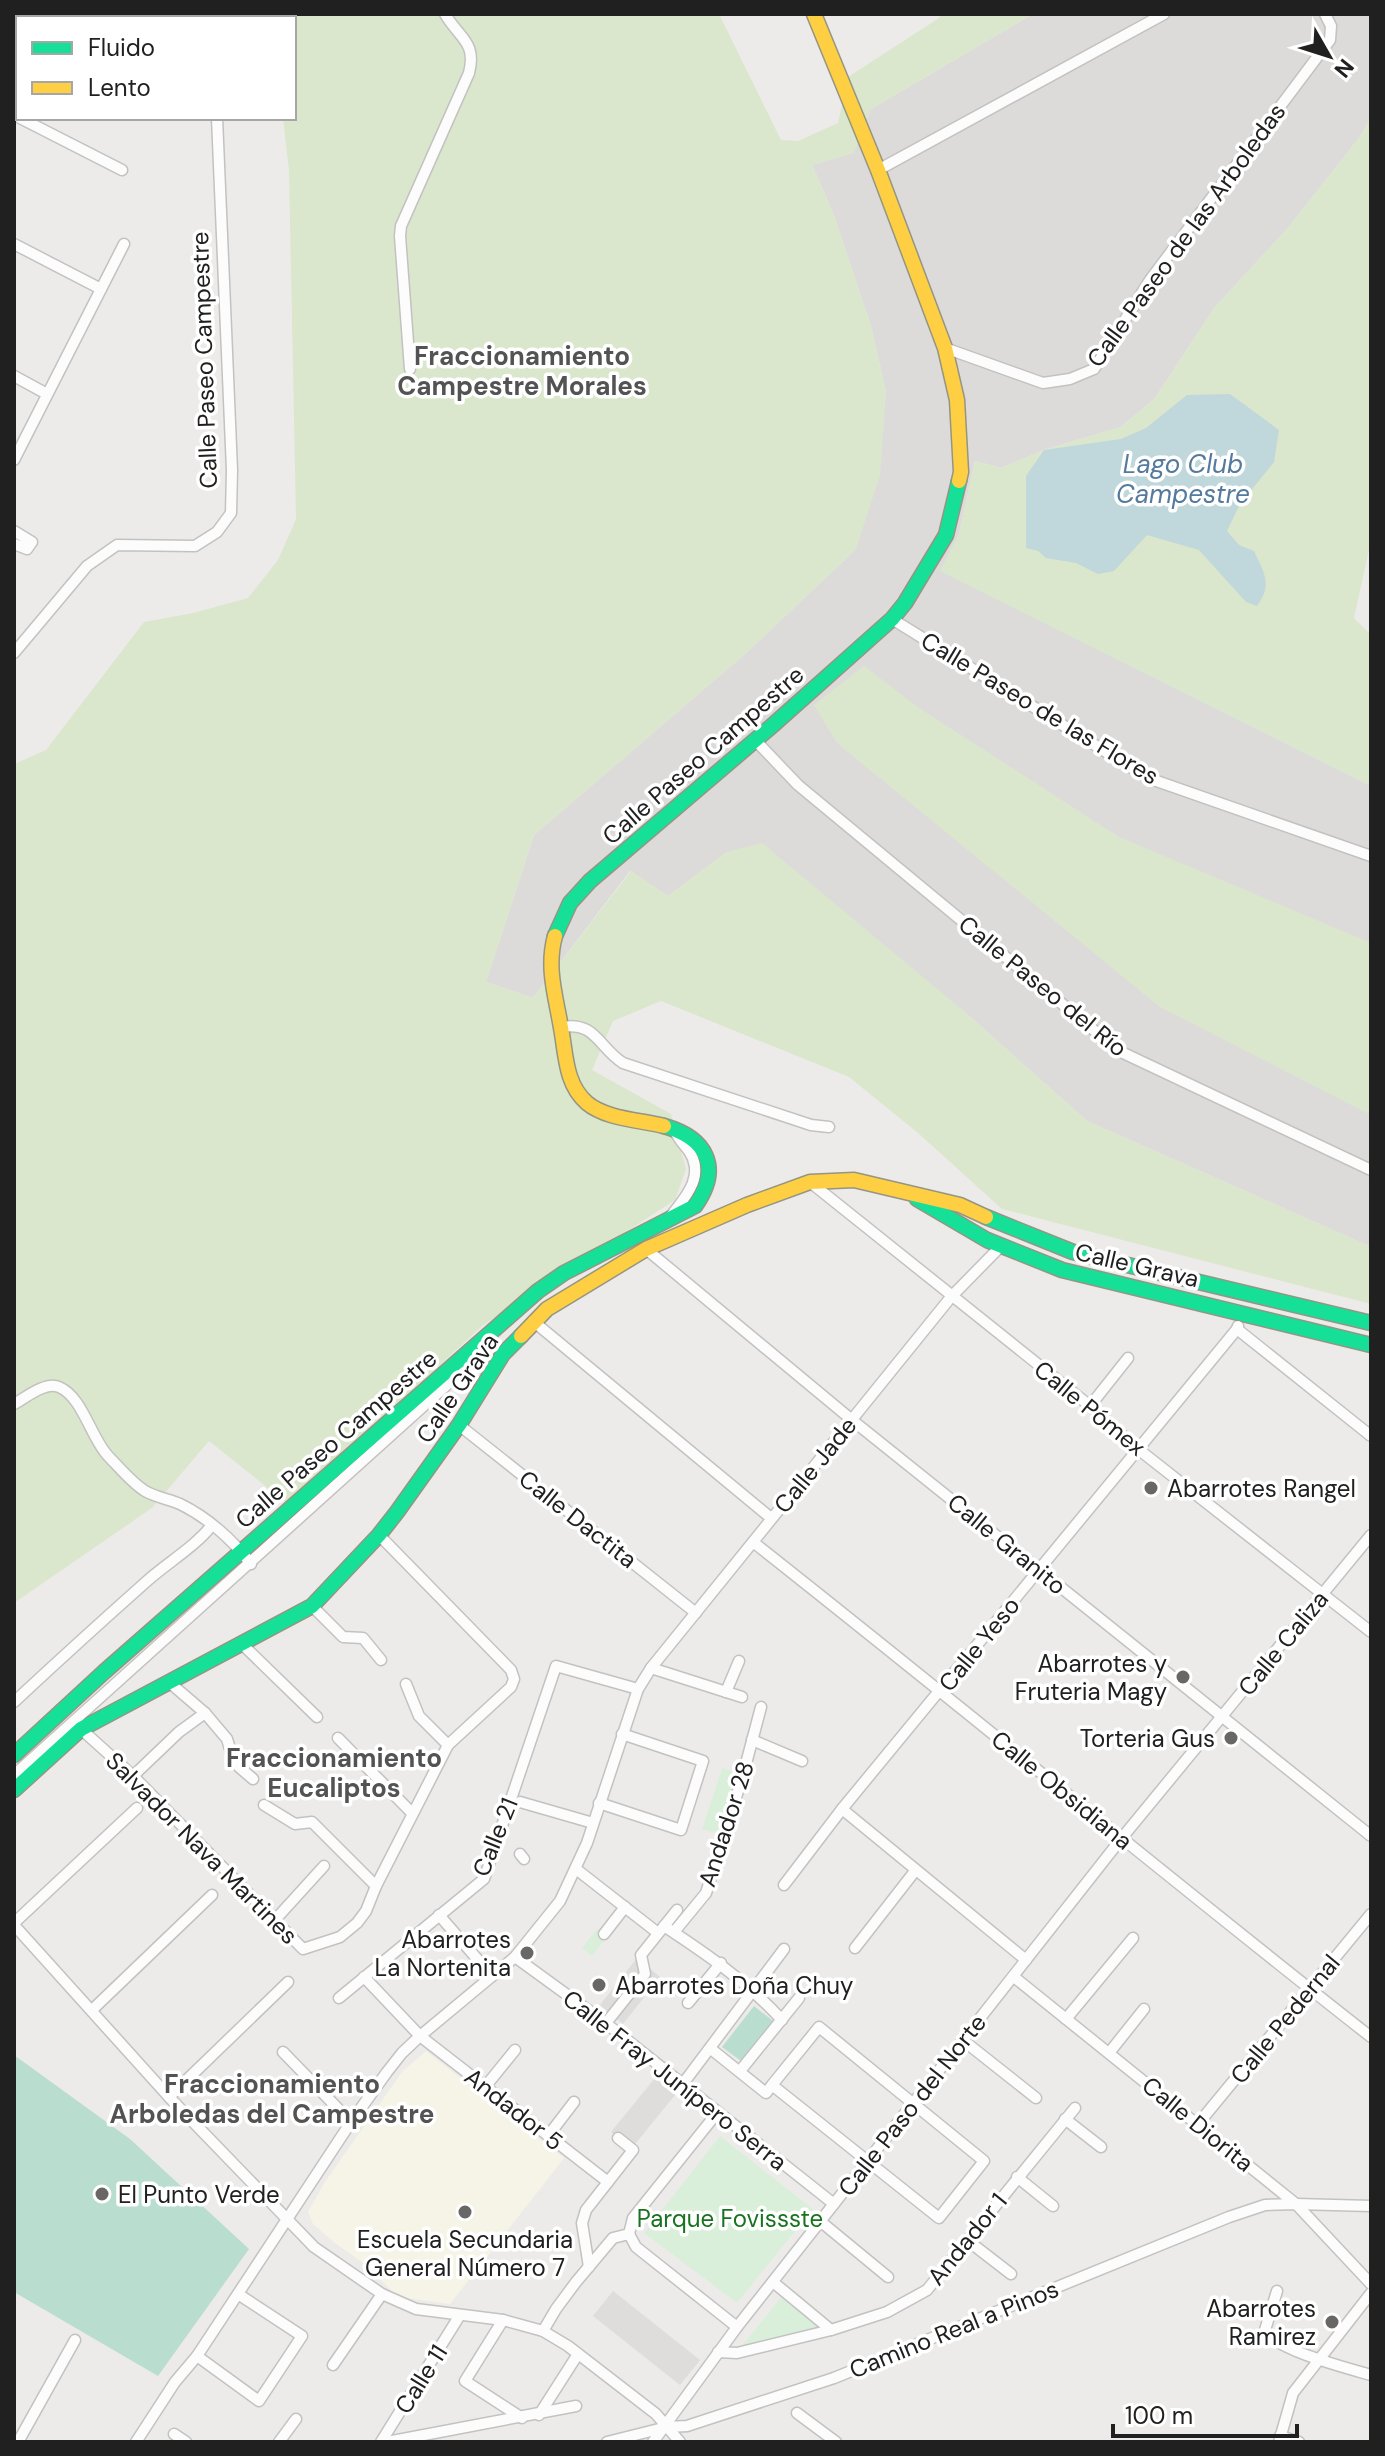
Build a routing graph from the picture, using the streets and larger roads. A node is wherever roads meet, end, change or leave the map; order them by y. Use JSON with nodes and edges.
{"nodes":[{"id":1,"x":445,"y":14,"type":"edge"},
{"id":2,"x":1164,"y":14,"type":"edge"},
{"id":3,"x":1325,"y":14,"type":"edge"},
{"id":4,"x":818,"y":15,"type":"edge"},
{"id":5,"x":25,"y":120,"type":"edge"},
{"id":6,"x":217,"y":120,"type":"edge"},
{"id":7,"x":122,"y":170,"type":"dead end"},
{"id":8,"x":878,"y":170,"type":"junction"},
{"id":9,"x":14,"y":244,"type":"edge"},
{"id":10,"x":124,"y":244,"type":"dead end"},
{"id":11,"x":101,"y":289,"type":"junction"},
{"id":12,"x":945,"y":348,"type":"junction"},
{"id":13,"x":410,"y":369,"type":"dead end"},
{"id":14,"x":14,"y":376,"type":"edge"},
{"id":15,"x":47,"y":394,"type":"junction"},
{"id":16,"x":14,"y":460,"type":"edge"},
{"id":17,"x":14,"y":531,"type":"edge"},
{"id":18,"x":14,"y":544,"type":"edge"},
{"id":19,"x":892,"y":619,"type":"junction"},
{"id":20,"x":14,"y":653,"type":"edge"},
{"id":21,"x":756,"y":741,"type":"junction"},
{"id":22,"x":1371,"y":856,"type":"edge"},
{"id":23,"x":561,"y":1027,"type":"junction"},
{"id":24,"x":829,"y":1127,"type":"dead end"},
{"id":25,"x":1371,"y":1170,"type":"edge"},
{"id":26,"x":810,"y":1182,"type":"junction"},
{"id":27,"x":907,"y":1192,"type":"junction"},
{"id":28,"x":999,"y":1248,"type":"junction"},
{"id":29,"x":646,"y":1249,"type":"junction"},
{"id":30,"x":951,"y":1297,"type":"junction"},
{"id":31,"x":1244,"y":1313,"type":"junction"},
{"id":32,"x":533,"y":1321,"type":"junction"},
{"id":33,"x":1371,"y":1323,"type":"edge"},
{"id":34,"x":1237,"y":1329,"type":"junction"},
{"id":35,"x":1371,"y":1345,"type":"edge"},
{"id":36,"x":1128,"y":1358,"type":"dead end"},
{"id":37,"x":14,"y":1404,"type":"edge"},
{"id":38,"x":1090,"y":1406,"type":"junction"},
{"id":39,"x":852,"y":1420,"type":"junction"},
{"id":40,"x":459,"y":1425,"type":"junction"},
{"id":41,"x":1371,"y":1436,"type":"edge"},
{"id":42,"x":1138,"y":1449,"type":"junction"},
{"id":43,"x":771,"y":1518,"type":"junction"},
{"id":44,"x":212,"y":1525,"type":"junction"},
{"id":45,"x":379,"y":1535,"type":"junction"},
{"id":46,"x":1371,"y":1535,"type":"edge"},
{"id":47,"x":753,"y":1542,"type":"junction"},
{"id":48,"x":246,"y":1558,"type":"junction"},
{"id":49,"x":1040,"y":1570,"type":"junction"},
{"id":50,"x":1324,"y":1593,"type":"junction"},
{"id":51,"x":185,"y":1602,"type":"junction"},
{"id":52,"x":312,"y":1606,"type":"junction"},
{"id":53,"x":696,"y":1613,"type":"junction"},
{"id":54,"x":195,"y":1614,"type":"junction"},
{"id":55,"x":1371,"y":1632,"type":"edge"},
{"id":56,"x":243,"y":1645,"type":"junction"},
{"id":57,"x":381,"y":1660,"type":"dead end"},
{"id":58,"x":739,"y":1661,"type":"dead end"},
{"id":59,"x":651,"y":1668,"type":"junction"},
{"id":60,"x":169,"y":1682,"type":"junction"},
{"id":61,"x":93,"y":1683,"type":"junction"},
{"id":62,"x":406,"y":1684,"type":"dead end"},
{"id":63,"x":638,"y":1689,"type":"junction"},
{"id":64,"x":941,"y":1690,"type":"junction"},
{"id":65,"x":726,"y":1692,"type":"junction"},
{"id":66,"x":104,"y":1695,"type":"junction"},
{"id":67,"x":742,"y":1697,"type":"dead end"},
{"id":68,"x":14,"y":1702,"type":"edge"},
{"id":69,"x":761,"y":1707,"type":"dead end"},
{"id":70,"x":205,"y":1713,"type":"junction"},
{"id":71,"x":1223,"y":1716,"type":"junction"},
{"id":72,"x":56,"y":1717,"type":"junction"},
{"id":73,"x":317,"y":1717,"type":"dead end"},
{"id":74,"x":78,"y":1731,"type":"junction"},
{"id":75,"x":622,"y":1734,"type":"junction"},
{"id":76,"x":338,"y":1738,"type":"dead end"},
{"id":77,"x":752,"y":1740,"type":"junction"},
{"id":78,"x":448,"y":1745,"type":"junction"},
{"id":79,"x":14,"y":1755,"type":"edge"},
{"id":80,"x":802,"y":1761,"type":"dead end"},
{"id":81,"x":14,"y":1775,"type":"edge"},
{"id":82,"x":133,"y":1776,"type":"junction"},
{"id":83,"x":253,"y":1779,"type":"dead end"},
{"id":84,"x":14,"y":1790,"type":"edge"},
{"id":85,"x":14,"y":1802,"type":"edge"},
{"id":86,"x":520,"y":1802,"type":"dead end"},
{"id":87,"x":599,"y":1803,"type":"junction"},
{"id":88,"x":264,"y":1805,"type":"dead end"},
{"id":89,"x":137,"y":1808,"type":"dead end"},
{"id":90,"x":842,"y":1809,"type":"junction"},
{"id":91,"x":412,"y":1813,"type":"junction"},
{"id":92,"x":593,"y":1823,"type":"junction"},
{"id":93,"x":1371,"y":1836,"type":"edge"},
{"id":94,"x":1121,"y":1839,"type":"junction"},
{"id":95,"x":324,"y":1866,"type":"dead end"},
{"id":96,"x":576,"y":1869,"type":"junction"},
{"id":97,"x":915,"y":1871,"type":"junction"},
{"id":98,"x":784,"y":1885,"type":"dead end"},
{"id":99,"x":376,"y":1886,"type":"junction"},
{"id":100,"x":212,"y":1895,"type":"dead end"},
{"id":101,"x":625,"y":1907,"type":"junction"},
{"id":102,"x":677,"y":1910,"type":"dead end"},
{"id":103,"x":1371,"y":1914,"type":"edge"},
{"id":104,"x":439,"y":1915,"type":"junction"},
{"id":105,"x":274,"y":1921,"type":"junction"},
{"id":106,"x":14,"y":1924,"type":"edge"},
{"id":107,"x":665,"y":1930,"type":"junction"},
{"id":108,"x":604,"y":1934,"type":"dead end"},
{"id":109,"x":1133,"y":1938,"type":"dead end"},
{"id":110,"x":855,"y":1948,"type":"dead end"},
{"id":111,"x":784,"y":1949,"type":"dead end"},
{"id":112,"x":515,"y":1957,"type":"junction"},
{"id":113,"x":1026,"y":1960,"type":"junction"},
{"id":114,"x":721,"y":1963,"type":"junction"},
{"id":115,"x":492,"y":1976,"type":"junction"},
{"id":116,"x":364,"y":1977,"type":"junction"},
{"id":117,"x":1014,"y":1977,"type":"junction"},
{"id":118,"x":288,"y":1982,"type":"dead end"},
{"id":119,"x":1309,"y":1989,"type":"junction"},
{"id":120,"x":755,"y":1991,"type":"junction"},
{"id":121,"x":339,"y":1998,"type":"dead end"},
{"id":122,"x":799,"y":1998,"type":"dead end"},
{"id":123,"x":688,"y":2003,"type":"dead end"},
{"id":124,"x":1144,"y":2009,"type":"dead end"},
{"id":125,"x":92,"y":2010,"type":"junction"},
{"id":126,"x":1066,"y":2019,"type":"junction"},
{"id":127,"x":782,"y":2020,"type":"junction"},
{"id":128,"x":606,"y":2023,"type":"junction"},
{"id":129,"x":420,"y":2036,"type":"junction"},
{"id":130,"x":1371,"y":2037,"type":"edge"},
{"id":131,"x":964,"y":2041,"type":"junction"},
{"id":132,"x":711,"y":2049,"type":"junction"},
{"id":133,"x":515,"y":2050,"type":"dead end"},
{"id":134,"x":283,"y":2052,"type":"dead end"},
{"id":135,"x":1109,"y":2053,"type":"junction"},
{"id":136,"x":740,"y":2071,"type":"junction"},
{"id":137,"x":682,"y":2085,"type":"junction"},
{"id":138,"x":772,"y":2085,"type":"junction"},
{"id":139,"x":485,"y":2087,"type":"junction"},
{"id":140,"x":169,"y":2097,"type":"junction"},
{"id":141,"x":1036,"y":2098,"type":"dead end"},
{"id":142,"x":574,"y":2102,"type":"dead end"},
{"id":143,"x":914,"y":2103,"type":"junction"},
{"id":144,"x":1075,"y":2108,"type":"dead end"},
{"id":145,"x":717,"y":2113,"type":"junction"},
{"id":146,"x":1065,"y":2119,"type":"junction"},
{"id":147,"x":351,"y":2122,"type":"junction"},
{"id":148,"x":1198,"y":2124,"type":"junction"},
{"id":149,"x":548,"y":2136,"type":"junction"},
{"id":150,"x":618,"y":2138,"type":"dead end"},
{"id":151,"x":1101,"y":2147,"type":"dead end"},
{"id":152,"x":868,"y":2161,"type":"junction"},
{"id":153,"x":1017,"y":2177,"type":"junction"},
{"id":154,"x":608,"y":2182,"type":"junction"},
{"id":155,"x":834,"y":2204,"type":"junction"},
{"id":156,"x":1296,"y":2204,"type":"junction"},
{"id":157,"x":1053,"y":2206,"type":"dead end"},
{"id":158,"x":1371,"y":2206,"type":"edge"},
{"id":159,"x":287,"y":2220,"type":"junction"},
{"id":160,"x":820,"y":2221,"type":"junction"},
{"id":161,"x":629,"y":2234,"type":"junction"},
{"id":162,"x":967,"y":2240,"type":"junction"},
{"id":163,"x":589,"y":2267,"type":"junction"},
{"id":164,"x":1011,"y":2274,"type":"dead end"},
{"id":165,"x":888,"y":2277,"type":"dead end"},
{"id":166,"x":773,"y":2282,"type":"junction"},
{"id":167,"x":1371,"y":2284,"type":"edge"},
{"id":168,"x":1277,"y":2291,"type":"dead end"},
{"id":169,"x":1371,"y":2293,"type":"edge"},
{"id":170,"x":238,"y":2294,"type":"junction"},
{"id":171,"x":382,"y":2294,"type":"junction"},
{"id":172,"x":460,"y":2315,"type":"junction"},
{"id":173,"x":503,"y":2320,"type":"junction"},
{"id":174,"x":737,"y":2327,"type":"junction"},
{"id":175,"x":831,"y":2330,"type":"junction"},
{"id":176,"x":543,"y":2331,"type":"junction"},
{"id":177,"x":75,"y":2340,"type":"dead end"},
{"id":178,"x":718,"y":2352,"type":"junction"},
{"id":179,"x":578,"y":2354,"type":"junction"},
{"id":180,"x":197,"y":2356,"type":"junction"},
{"id":181,"x":1319,"y":2359,"type":"junction"},
{"id":182,"x":333,"y":2365,"type":"dead end"},
{"id":183,"x":1371,"y":2375,"type":"edge"},
{"id":184,"x":576,"y":2406,"type":"dead end"},
{"id":185,"x":797,"y":2413,"type":"dead end"},
{"id":186,"x":539,"y":2415,"type":"junction"},
{"id":187,"x":522,"y":2418,"type":"junction"},
{"id":188,"x":296,"y":2419,"type":"dead end"},
{"id":189,"x":667,"y":2427,"type":"junction"},
{"id":190,"x":174,"y":2434,"type":"dead end"},
{"id":191,"x":1280,"y":2439,"type":"edge"},
{"id":192,"x":18,"y":2442,"type":"edge"},
{"id":193,"x":136,"y":2442,"type":"edge"},
{"id":194,"x":186,"y":2442,"type":"edge"},
{"id":195,"x":279,"y":2442,"type":"edge"},
{"id":196,"x":381,"y":2442,"type":"edge"},
{"id":197,"x":387,"y":2442,"type":"edge"},
{"id":198,"x":607,"y":2442,"type":"edge"},
{"id":199,"x":653,"y":2442,"type":"edge"},
{"id":200,"x":680,"y":2442,"type":"edge"},
{"id":201,"x":836,"y":2442,"type":"edge"},
{"id":202,"x":1299,"y":2442,"type":"edge"}],
"edges":[{"from":1,"to":13,"type":"street"},
{"from":2,"to":8,"type":"street"},
{"from":3,"to":12,"type":"street","name":"Calle Paseo de las Arboledas"},
{"from":4,"to":8,"type":"street","name":"Calle Paseo Campestre"},
{"from":5,"to":7,"type":"street"},
{"from":6,"to":20,"type":"street","name":"Calle Paseo Campestre"},
{"from":8,"to":12,"type":"street","name":"Calle Paseo Campestre"},
{"from":9,"to":11,"type":"street"},
{"from":10,"to":11,"type":"street"},
{"from":11,"to":15,"type":"street"},
{"from":12,"to":19,"type":"street","name":"Calle Paseo Campestre"},
{"from":14,"to":15,"type":"street"},
{"from":15,"to":16,"type":"street"},
{"from":17,"to":18,"type":"street"},
{"from":19,"to":21,"type":"street","name":"Calle Paseo Campestre"},
{"from":19,"to":22,"type":"street","name":"Calle Paseo de las Flores"},
{"from":21,"to":23,"type":"street","name":"Calle Paseo Campestre"},
{"from":21,"to":25,"type":"street","name":"Calle Paseo del Río"},
{"from":23,"to":24,"type":"street"},
{"from":23,"to":48,"type":"street","name":"Calle Paseo Campestre"},
{"from":26,"to":27,"type":"street","name":"Calle Grava"},
{"from":26,"to":29,"type":"street","name":"Calle Grava"},
{"from":26,"to":30,"type":"street","name":"Calle Pómex"},
{"from":27,"to":28,"type":"street","name":"Calle Grava"},
{"from":27,"to":33,"type":"street","name":"Calle Grava"},
{"from":28,"to":30,"type":"street","name":"Calle Jade"},
{"from":28,"to":31,"type":"street","name":"Calle Grava"},
{"from":29,"to":32,"type":"street","name":"Calle Grava"},
{"from":29,"to":39,"type":"street","name":"Calle Granito"},
{"from":30,"to":38,"type":"street","name":"Calle Pómex"},
{"from":30,"to":39,"type":"street","name":"Calle Jade"},
{"from":31,"to":34,"type":"street","name":"Calle Yeso"},
{"from":31,"to":35,"type":"street","name":"Calle Grava"},
{"from":32,"to":40,"type":"street","name":"Calle Grava"},
{"from":32,"to":43,"type":"street"},
{"from":34,"to":41,"type":"street"},
{"from":34,"to":42,"type":"street","name":"Calle Yeso"},
{"from":36,"to":38,"type":"street"},
{"from":37,"to":44,"type":"street","name":"Calle Paseo Campestre"},
{"from":38,"to":42,"type":"street","name":"Calle Pómex"},
{"from":39,"to":43,"type":"street","name":"Calle Jade"},
{"from":39,"to":49,"type":"street","name":"Calle Granito"},
{"from":40,"to":45,"type":"street","name":"Calle Grava"},
{"from":40,"to":53,"type":"street","name":"Calle Dactita"},
{"from":42,"to":49,"type":"street","name":"Calle Yeso"},
{"from":42,"to":50,"type":"street","name":"Calle Pómex"},
{"from":43,"to":47,"type":"street","name":"Calle Jade"},
{"from":44,"to":48,"type":"street","name":"Calle Paseo Campestre"},
{"from":44,"to":68,"type":"street","name":"Calle Paseo Campestre"},
{"from":45,"to":52,"type":"street","name":"Calle Grava"},
{"from":45,"to":78,"type":"street","name":"Salvador Nava Martines"},
{"from":46,"to":50,"type":"street","name":"Calle Caliza"},
{"from":47,"to":53,"type":"street","name":"Calle Jade"},
{"from":47,"to":64,"type":"street","name":"Calle Obsidiana"},
{"from":48,"to":51,"type":"street","name":"Calle Paseo Campestre"},
{"from":48,"to":54,"type":"street","name":"Calle Paseo Campestre"},
{"from":49,"to":64,"type":"street","name":"Calle Yeso"},
{"from":49,"to":71,"type":"street","name":"Calle Granito"},
{"from":50,"to":55,"type":"street","name":"Calle Pómex"},
{"from":50,"to":71,"type":"street","name":"Calle Caliza"},
{"from":51,"to":54,"type":"street"},
{"from":51,"to":61,"type":"street","name":"Calle Paseo Campestre"},
{"from":52,"to":56,"type":"street","name":"Calle Grava"},
{"from":52,"to":57,"type":"street"},
{"from":53,"to":59,"type":"street","name":"Calle Jade"},
{"from":54,"to":66,"type":"street","name":"Calle Paseo Campestre"},
{"from":56,"to":60,"type":"street","name":"Calle Grava"},
{"from":56,"to":73,"type":"street"},
{"from":58,"to":65,"type":"street"},
{"from":59,"to":63,"type":"street","name":"Calle Jade"},
{"from":59,"to":65,"type":"street"},
{"from":60,"to":70,"type":"street"},
{"from":60,"to":74,"type":"street","name":"Calle Grava"},
{"from":61,"to":66,"type":"street"},
{"from":61,"to":72,"type":"street","name":"Calle Paseo Campestre"},
{"from":62,"to":78,"type":"street"},
{"from":63,"to":75,"type":"street","name":"Calle Jade"},
{"from":63,"to":104,"type":"street","name":"Calle 21"},
{"from":64,"to":90,"type":"street","name":"Calle Yeso"},
{"from":64,"to":94,"type":"street","name":"Calle Obsidiana"},
{"from":65,"to":67,"type":"street"},
{"from":66,"to":74,"type":"street","name":"Calle Paseo Campestre"},
{"from":69,"to":77,"type":"street","name":"Andador 28"},
{"from":70,"to":82,"type":"street"},
{"from":70,"to":83,"type":"street"},
{"from":71,"to":93,"type":"street","name":"Calle Granito"},
{"from":71,"to":94,"type":"street","name":"Calle Caliza"},
{"from":72,"to":74,"type":"street","name":"Salvador Nava Martines"},
{"from":72,"to":79,"type":"street","name":"Calle Paseo Campestre"},
{"from":74,"to":81,"type":"street","name":"Calle Paseo Campestre"},
{"from":74,"to":82,"type":"street","name":"Salvador Nava Martines"},
{"from":74,"to":84,"type":"street","name":"Calle Grava"},
{"from":74,"to":85,"type":"street","name":"Calle Grava"},
{"from":75,"to":87,"type":"street","name":"Calle Jade"},
{"from":75,"to":87,"type":"street"},
{"from":76,"to":91,"type":"street"},
{"from":77,"to":80,"type":"street"},
{"from":77,"to":107,"type":"street","name":"Andador 28"},
{"from":78,"to":91,"type":"street","name":"Salvador Nava Martines"},
{"from":82,"to":105,"type":"street","name":"Salvador Nava Martines"},
{"from":86,"to":92,"type":"street"},
{"from":87,"to":92,"type":"street","name":"Calle Jade"},
{"from":88,"to":99,"type":"street"},
{"from":89,"to":106,"type":"street"},
{"from":90,"to":97,"type":"street"},
{"from":90,"to":98,"type":"street","name":"Calle Yeso"},
{"from":91,"to":99,"type":"street","name":"Salvador Nava Martines"},
{"from":92,"to":96,"type":"street","name":"Calle Jade"},
{"from":94,"to":113,"type":"street","name":"Calle Caliza"},
{"from":94,"to":119,"type":"street","name":"Calle Obsidiana"},
{"from":95,"to":105,"type":"street"},
{"from":96,"to":101,"type":"street"},
{"from":96,"to":112,"type":"street","name":"Calle Jade"},
{"from":97,"to":110,"type":"street"},
{"from":97,"to":113,"type":"street"},
{"from":99,"to":105,"type":"street","name":"Salvador Nava Martines"},
{"from":100,"to":125,"type":"street"},
{"from":101,"to":107,"type":"street"},
{"from":101,"to":108,"type":"street"},
{"from":102,"to":107,"type":"street","name":"Andador 28"},
{"from":103,"to":119,"type":"street","name":"Calle Pedernal"},
{"from":104,"to":115,"type":"street"},
{"from":104,"to":116,"type":"street","name":"Calle 21"},
{"from":106,"to":125,"type":"street"},
{"from":107,"to":114,"type":"street"},
{"from":107,"to":128,"type":"street","name":"Andador 28"},
{"from":109,"to":126,"type":"street"},
{"from":111,"to":120,"type":"street"},
{"from":112,"to":115,"type":"street","name":"Calle Jade"},
{"from":112,"to":128,"type":"street","name":"Calle Fray Junípero Serra"},
{"from":113,"to":117,"type":"street","name":"Calle Caliza"},
{"from":114,"to":120,"type":"street"},
{"from":114,"to":123,"type":"street"},
{"from":115,"to":129,"type":"street","name":"Calle Jade"},
{"from":116,"to":121,"type":"street","name":"Calle 21"},
{"from":116,"to":129,"type":"street","name":"Andador 5"},
{"from":117,"to":126,"type":"street","name":"Calle Diorita"},
{"from":117,"to":131,"type":"street","name":"Calle Paso del Norte"},
{"from":118,"to":140,"type":"street"},
{"from":119,"to":130,"type":"street","name":"Calle Obsidiana"},
{"from":119,"to":148,"type":"street","name":"Calle Pedernal"},
{"from":120,"to":127,"type":"street"},
{"from":120,"to":132,"type":"street"},
{"from":122,"to":127,"type":"street"},
{"from":124,"to":135,"type":"street"},
{"from":125,"to":140,"type":"street"},
{"from":126,"to":135,"type":"street","name":"Calle Diorita"},
{"from":127,"to":136,"type":"street"},
{"from":128,"to":137,"type":"street","name":"Calle Fray Junípero Serra"},
{"from":129,"to":139,"type":"street","name":"Andador 5"},
{"from":129,"to":147,"type":"street","name":"Calle Jade"},
{"from":131,"to":141,"type":"street"},
{"from":131,"to":143,"type":"street","name":"Calle Paso del Norte"},
{"from":132,"to":136,"type":"street"},
{"from":132,"to":137,"type":"street"},
{"from":133,"to":139,"type":"street"},
{"from":134,"to":147,"type":"street"},
{"from":135,"to":148,"type":"street","name":"Calle Diorita"},
{"from":136,"to":138,"type":"street"},
{"from":137,"to":145,"type":"street","name":"Calle Fray Junípero Serra"},
{"from":138,"to":143,"type":"street"},
{"from":138,"to":152,"type":"street"},
{"from":139,"to":149,"type":"street","name":"Andador 5"},
{"from":140,"to":159,"type":"street"},
{"from":142,"to":149,"type":"street"},
{"from":143,"to":152,"type":"street","name":"Calle Paso del Norte"},
{"from":143,"to":152,"type":"street"},
{"from":144,"to":146,"type":"street","name":"Andador 1"},
{"from":145,"to":155,"type":"street","name":"Calle Fray Junípero Serra"},
{"from":145,"to":161,"type":"street"},
{"from":146,"to":151,"type":"street"},
{"from":146,"to":153,"type":"street","name":"Andador 1"},
{"from":147,"to":159,"type":"street","name":"Calle Jade"},
{"from":148,"to":156,"type":"street","name":"Calle Diorita"},
{"from":149,"to":154,"type":"street","name":"Andador 5"},
{"from":150,"to":154,"type":"street"},
{"from":152,"to":155,"type":"street","name":"Calle Paso del Norte"},
{"from":153,"to":157,"type":"street"},
{"from":153,"to":162,"type":"street","name":"Andador 1"},
{"from":154,"to":163,"type":"street"},
{"from":155,"to":160,"type":"street","name":"Calle Paso del Norte"},
{"from":156,"to":158,"type":"street","name":"Camino Real a Pinos"},
{"from":156,"to":167,"type":"street","name":"Calle Diorita"},
{"from":156,"to":189,"type":"street","name":"Camino Real a Pinos"},
{"from":159,"to":170,"type":"street","name":"Calle Jade"},
{"from":159,"to":171,"type":"street"},
{"from":160,"to":165,"type":"street"},
{"from":160,"to":166,"type":"street","name":"Calle Paso del Norte"},
{"from":161,"to":163,"type":"street"},
{"from":161,"to":174,"type":"street"},
{"from":162,"to":164,"type":"street"},
{"from":162,"to":175,"type":"street","name":"Andador 1"},
{"from":163,"to":176,"type":"street"},
{"from":166,"to":174,"type":"street","name":"Calle Paso del Norte"},
{"from":166,"to":175,"type":"street"},
{"from":168,"to":181,"type":"street"},
{"from":169,"to":181,"type":"street"},
{"from":170,"to":180,"type":"street","name":"Calle Jade"},
{"from":170,"to":180,"type":"street"},
{"from":171,"to":172,"type":"street"},
{"from":171,"to":182,"type":"street"},
{"from":172,"to":173,"type":"street"},
{"from":172,"to":196,"type":"street","name":"Calle 11"},
{"from":173,"to":176,"type":"street"},
{"from":173,"to":187,"type":"street"},
{"from":174,"to":178,"type":"street","name":"Calle Paso del Norte"},
{"from":175,"to":178,"type":"street","name":"Andador 1"},
{"from":176,"to":179,"type":"street"},
{"from":177,"to":192,"type":"street"},
{"from":178,"to":189,"type":"street","name":"Calle Paso del Norte"},
{"from":179,"to":186,"type":"street"},
{"from":179,"to":189,"type":"street"},
{"from":180,"to":193,"type":"street","name":"Calle Jade"},
{"from":181,"to":183,"type":"street"},
{"from":181,"to":191,"type":"street"},
{"from":184,"to":186,"type":"street"},
{"from":185,"to":201,"type":"street"},
{"from":186,"to":187,"type":"street"},
{"from":187,"to":197,"type":"street"},
{"from":188,"to":195,"type":"street"},
{"from":189,"to":198,"type":"street","name":"Camino Real a Pinos"},
{"from":189,"to":199,"type":"street","name":"Calle Paso del Norte"},
{"from":189,"to":200,"type":"street"},
{"from":190,"to":194,"type":"street"},
{"from":191,"to":202,"type":"street"}]}
